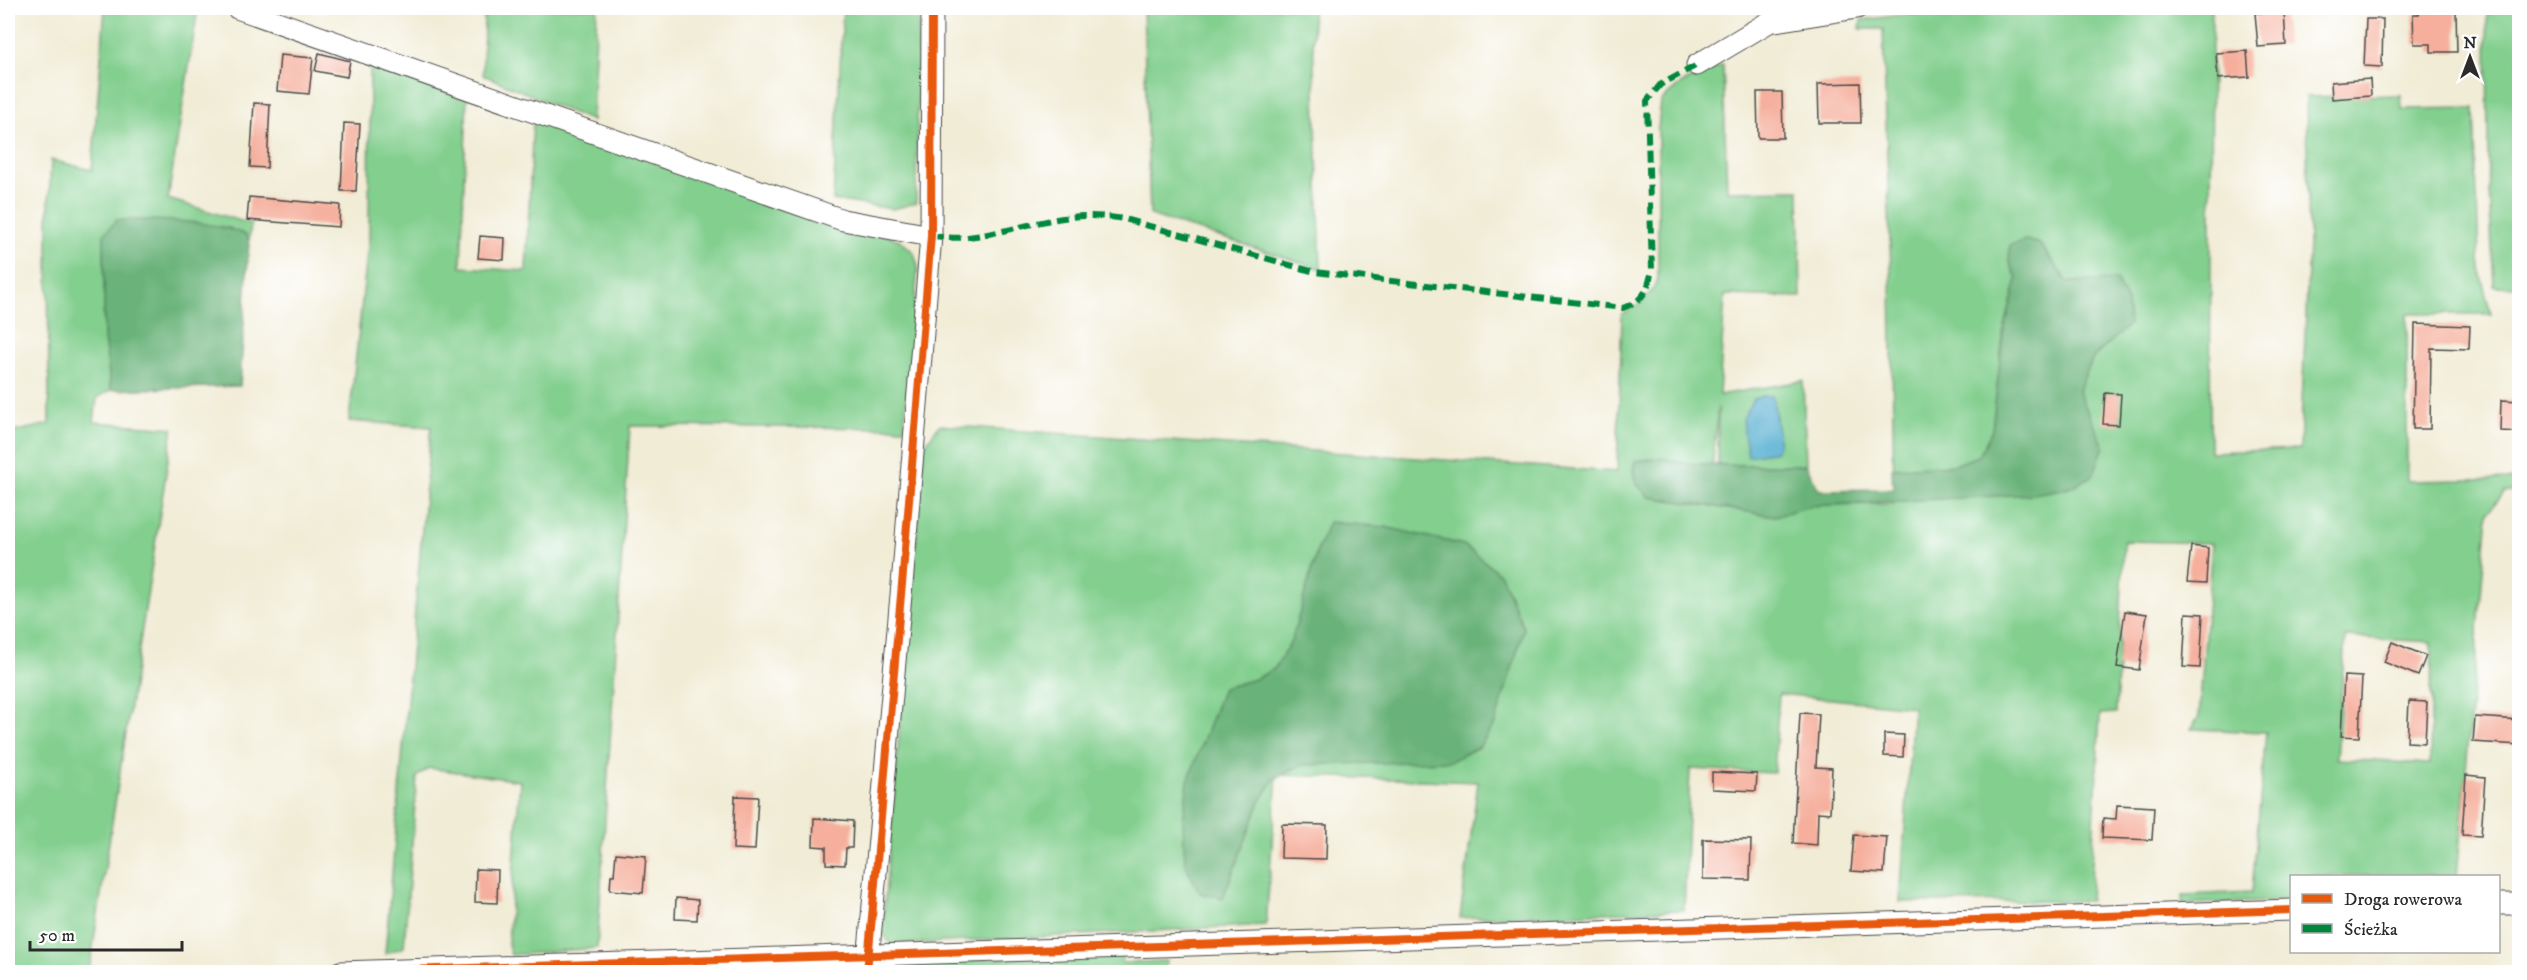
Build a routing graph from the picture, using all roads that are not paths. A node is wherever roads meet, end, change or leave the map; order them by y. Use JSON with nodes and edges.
{"nodes":[{"id":1,"x":237,"y":8,"type":"edge"},
{"id":2,"x":932,"y":8,"type":"edge"},
{"id":3,"x":1857,"y":8,"type":"edge"},
{"id":4,"x":1697,"y":65,"type":"dead end"},
{"id":5,"x":931,"y":236,"type":"junction"},
{"id":6,"x":2500,"y":904,"type":"edge"},
{"id":7,"x":2520,"y":904,"type":"edge"},
{"id":8,"x":2290,"y":910,"type":"edge"},
{"id":9,"x":868,"y":964,"type":"edge"},
{"id":10,"x":340,"y":972,"type":"edge"}],
"edges":[{"from":1,"to":5,"type":"street"},
{"from":2,"to":5,"type":"street"},
{"from":3,"to":4,"type":"street"},
{"from":5,"to":9,"type":"street"},
{"from":6,"to":7,"type":"street"},
{"from":8,"to":9,"type":"street"},
{"from":9,"to":10,"type":"street"}]}
